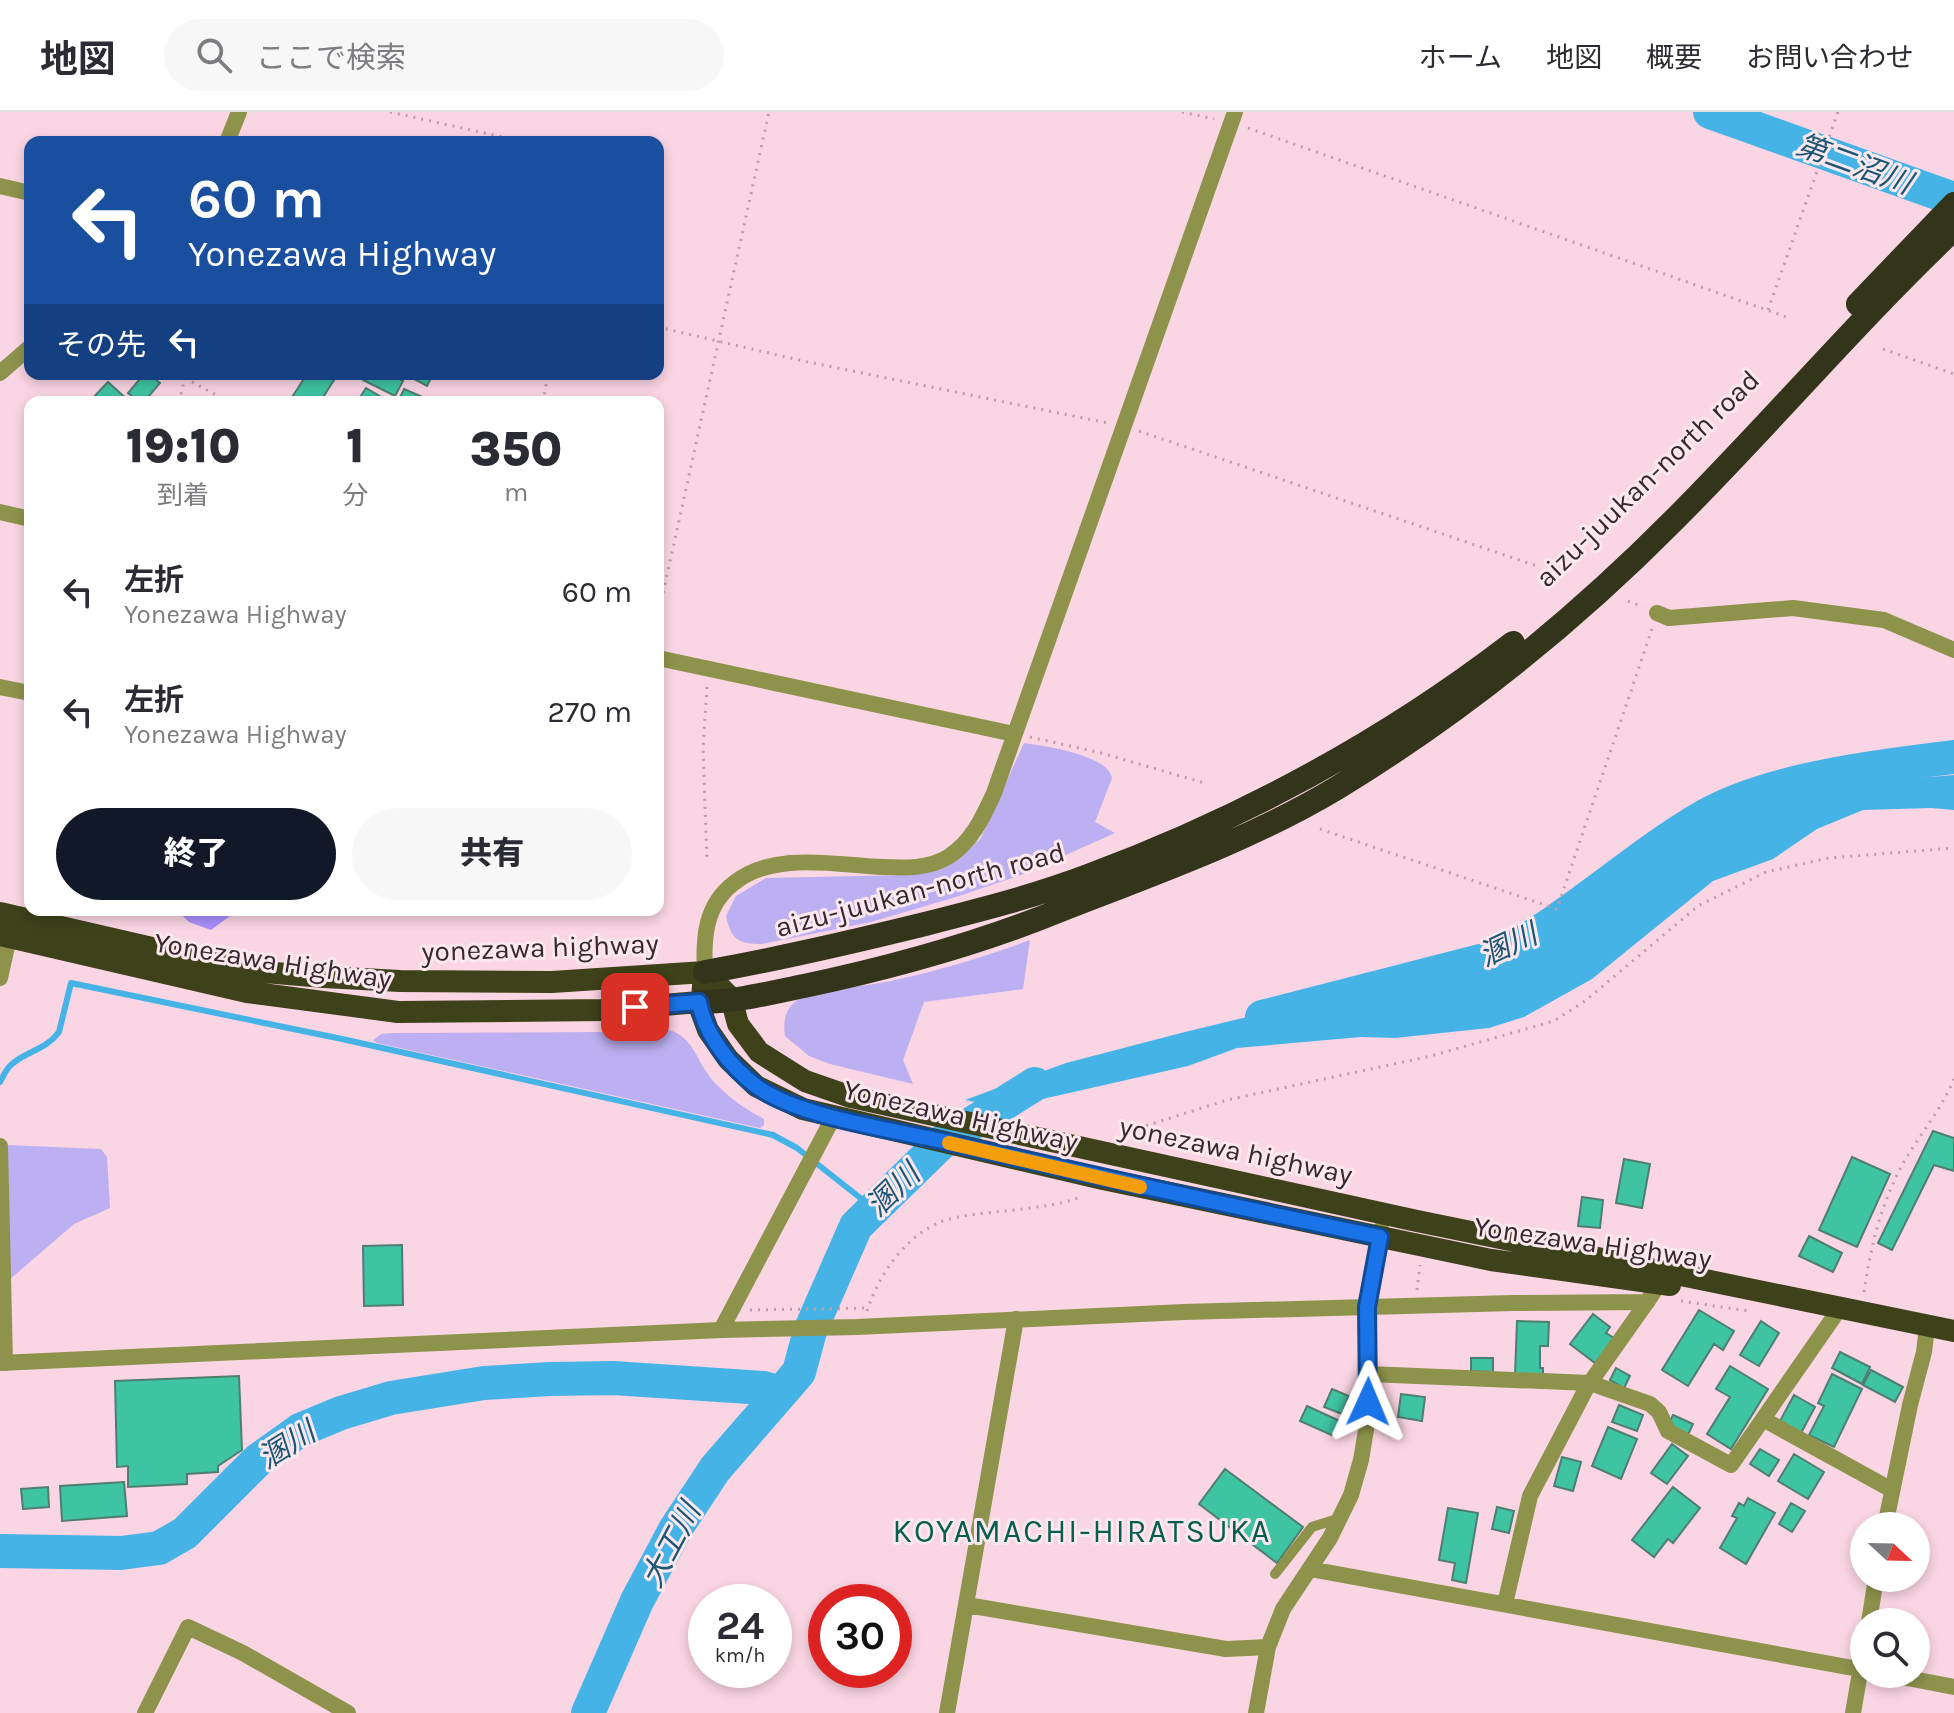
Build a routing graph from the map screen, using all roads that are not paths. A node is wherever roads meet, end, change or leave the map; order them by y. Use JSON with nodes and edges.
{"nodes":[{"id":1,"x":239,"y":112,"type":"edge"},
{"id":2,"x":1234,"y":117,"type":"edge"},
{"id":3,"x":229,"y":136,"type":"edge"},
{"id":4,"x":0,"y":186,"type":"edge"},
{"id":5,"x":24,"y":192,"type":"edge"},
{"id":6,"x":1954,"y":204,"type":"edge"},
{"id":7,"x":1947,"y":227,"type":"edge"},
{"id":8,"x":24,"y":352,"type":"edge"},
{"id":9,"x":0,"y":373,"type":"edge"},
{"id":10,"x":0,"y":512,"type":"edge"},
{"id":11,"x":24,"y":518,"type":"edge"},
{"id":12,"x":1657,"y":613,"type":"road end"},
{"id":13,"x":1954,"y":650,"type":"edge"},
{"id":14,"x":664,"y":660,"type":"edge"},
{"id":15,"x":0,"y":687,"type":"edge"},
{"id":16,"x":24,"y":692,"type":"edge"},
{"id":17,"x":1014,"y":734,"type":"junction"},
{"id":18,"x":6,"y":925,"type":"edge"},
{"id":19,"x":705,"y":972,"type":"junction"},
{"id":20,"x":0,"y":978,"type":"edge"},
{"id":21,"x":731,"y":998,"type":"junction"},
{"id":22,"x":699,"y":1002,"type":"junction"},
{"id":23,"x":838,"y":1117,"type":"junction"},
{"id":24,"x":0,"y":1146,"type":"edge"},
{"id":25,"x":1384,"y":1213,"type":"junction"},
{"id":26,"x":1380,"y":1237,"type":"junction"},
{"id":27,"x":1658,"y":1286,"type":"junction"},
{"id":28,"x":1367,"y":1307,"type":"junction"},
{"id":29,"x":1851,"y":1310,"type":"junction"},
{"id":30,"x":1016,"y":1319,"type":"junction"},
{"id":31,"x":1927,"y":1327,"type":"junction"},
{"id":32,"x":721,"y":1330,"type":"junction"},
{"id":33,"x":1954,"y":1331,"type":"edge"},
{"id":34,"x":2,"y":1363,"type":"edge"},
{"id":35,"x":1369,"y":1374,"type":"junction"},
{"id":36,"x":1590,"y":1383,"type":"junction"},
{"id":37,"x":1763,"y":1419,"type":"junction"},
{"id":38,"x":1892,"y":1490,"type":"junction"},
{"id":39,"x":1888,"y":1512,"type":"edge"},
{"id":40,"x":1340,"y":1518,"type":"junction"},
{"id":41,"x":1310,"y":1569,"type":"junction"},
{"id":42,"x":1275,"y":1574,"type":"dead end"},
{"id":43,"x":1505,"y":1604,"type":"junction"},
{"id":44,"x":967,"y":1605,"type":"junction"},
{"id":45,"x":1268,"y":1647,"type":"junction"},
{"id":46,"x":1850,"y":1668,"type":"edge"},
{"id":47,"x":1930,"y":1682,"type":"edge"},
{"id":48,"x":1954,"y":1687,"type":"edge"},
{"id":49,"x":1858,"y":1688,"type":"edge"},
{"id":50,"x":145,"y":1713,"type":"edge"},
{"id":51,"x":348,"y":1713,"type":"edge"},
{"id":52,"x":947,"y":1713,"type":"edge"},
{"id":53,"x":1256,"y":1713,"type":"edge"},
{"id":54,"x":1853,"y":1713,"type":"edge"}],
"edges":[{"from":1,"to":3,"type":"street"},
{"from":2,"to":17,"type":"street"},
{"from":4,"to":5,"type":"street"},
{"from":6,"to":7,"type":"highway","name":"aizu-juukan-north road"},
{"from":7,"to":19,"type":"highway","name":"aizu-juukan-north road"},
{"from":7,"to":21,"type":"highway","name":"aizu-juukan-north road"},
{"from":8,"to":9,"type":"street"},
{"from":10,"to":11,"type":"street"},
{"from":12,"to":13,"type":"street"},
{"from":14,"to":17,"type":"street"},
{"from":15,"to":16,"type":"street"},
{"from":17,"to":19,"type":"street"},
{"from":18,"to":19,"type":"highway","name":"yonezawa highway"},
{"from":18,"to":20,"type":"street"},
{"from":18,"to":22,"type":"highway","name":"Yonezawa Highway"},
{"from":19,"to":21,"type":"highway","name":"yonezawa highway"},
{"from":19,"to":22,"type":"highway"},
{"from":21,"to":22,"type":"highway","name":"aizu-juukan-north road"},
{"from":21,"to":25,"type":"highway","name":"yonezawa highway"},
{"from":22,"to":23,"type":"highway","name":"Yonezawa Highway"},
{"from":23,"to":26,"type":"highway","name":"Yonezawa Highway"},
{"from":23,"to":32,"type":"street"},
{"from":24,"to":34,"type":"street"},
{"from":25,"to":26,"type":"street"},
{"from":25,"to":27,"type":"highway","name":"yonezawa highway"},
{"from":26,"to":27,"type":"highway","name":"Yonezawa Highway"},
{"from":26,"to":28,"type":"street"},
{"from":27,"to":28,"type":"street"},
{"from":27,"to":29,"type":"highway","name":"yonezawa highway"},
{"from":27,"to":36,"type":"street"},
{"from":28,"to":30,"type":"street"},
{"from":28,"to":35,"type":"street"},
{"from":29,"to":31,"type":"highway"},
{"from":29,"to":37,"type":"street"},
{"from":30,"to":32,"type":"street"},
{"from":30,"to":44,"type":"street"},
{"from":31,"to":33,"type":"highway"},
{"from":31,"to":38,"type":"street"},
{"from":32,"to":34,"type":"street"},
{"from":35,"to":36,"type":"street"},
{"from":35,"to":40,"type":"street"},
{"from":36,"to":37,"type":"street"},
{"from":36,"to":43,"type":"street"},
{"from":37,"to":38,"type":"street"},
{"from":38,"to":39,"type":"street"},
{"from":40,"to":41,"type":"street"},
{"from":40,"to":42,"type":"lane"},
{"from":41,"to":43,"type":"street"},
{"from":41,"to":45,"type":"street"},
{"from":43,"to":46,"type":"street"},
{"from":44,"to":45,"type":"street"},
{"from":44,"to":52,"type":"street"},
{"from":45,"to":53,"type":"street"},
{"from":47,"to":48,"type":"street"},
{"from":49,"to":54,"type":"street"},
{"from":50,"to":51,"type":"street"}]}
